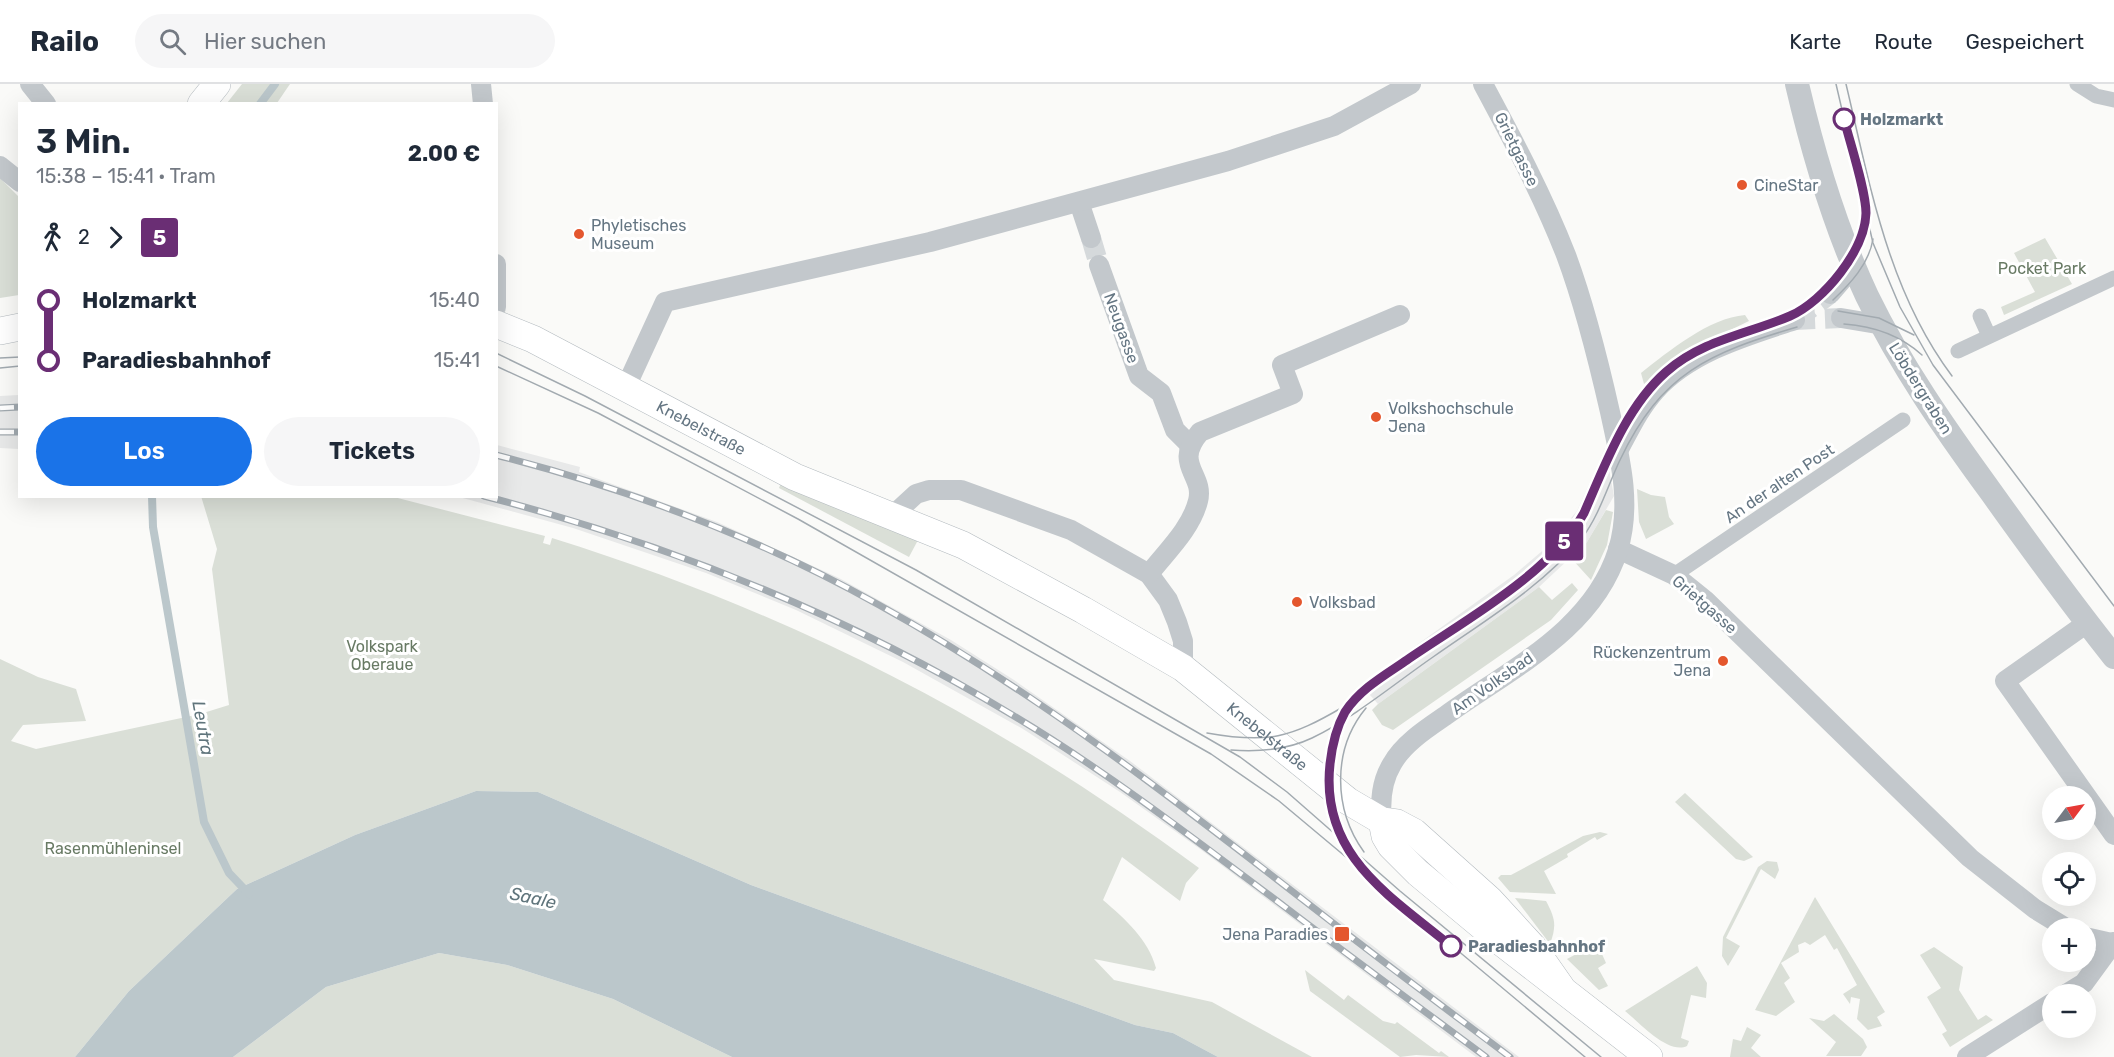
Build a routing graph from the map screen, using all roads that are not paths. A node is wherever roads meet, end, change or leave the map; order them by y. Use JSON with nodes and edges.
{"nodes":[{"id":1,"x":30,"y":84,"type":"edge"},
{"id":2,"x":217,"y":84,"type":"edge"},
{"id":3,"x":481,"y":84,"type":"edge"},
{"id":4,"x":1411,"y":84,"type":"edge"},
{"id":5,"x":1483,"y":84,"type":"edge"},
{"id":6,"x":1797,"y":84,"type":"edge"},
{"id":7,"x":2077,"y":84,"type":"edge"},
{"id":8,"x":2114,"y":100,"type":"edge"},
{"id":9,"x":44,"y":102,"type":"edge"},
{"id":10,"x":203,"y":102,"type":"edge"},
{"id":11,"x":483,"y":102,"type":"edge"},
{"id":12,"x":0,"y":166,"type":"edge"},
{"id":13,"x":18,"y":180,"type":"edge"},
{"id":14,"x":1080,"y":202,"type":"junction"},
{"id":15,"x":1091,"y":238,"type":"tunnel mouth"},
{"id":16,"x":1099,"y":265,"type":"tunnel mouth"},
{"id":17,"x":1854,"y":265,"type":"junction"},
{"id":18,"x":2114,"y":278,"type":"edge"},
{"id":19,"x":1830,"y":294,"type":"tunnel mouth"},
{"id":20,"x":1400,"y":315,"type":"dead end"},
{"id":21,"x":1980,"y":316,"type":"dead end"},
{"id":22,"x":1841,"y":318,"type":"tunnel mouth"},
{"id":23,"x":1795,"y":320,"type":"dead end"},
{"id":24,"x":1883,"y":325,"type":"junction"},
{"id":25,"x":18,"y":327,"type":"edge"},
{"id":26,"x":505,"y":328,"type":"edge"},
{"id":27,"x":0,"y":331,"type":"edge"},
{"id":28,"x":1989,"y":336,"type":"junction"},
{"id":29,"x":1958,"y":351,"type":"dead end"},
{"id":30,"x":625,"y":389,"type":"junction"},
{"id":31,"x":1903,"y":420,"type":"dead end"},
{"id":32,"x":1190,"y":444,"type":"junction"},
{"id":33,"x":1618,"y":451,"type":"junction"},
{"id":34,"x":892,"y":516,"type":"junction"},
{"id":35,"x":1618,"y":549,"type":"junction"},
{"id":36,"x":1149,"y":574,"type":"junction"},
{"id":37,"x":1674,"y":575,"type":"junction"},
{"id":38,"x":2087,"y":623,"type":"junction"},
{"id":39,"x":2114,"y":657,"type":"edge"},
{"id":40,"x":1183,"y":668,"type":"junction"},
{"id":41,"x":1382,"y":821,"type":"junction"},
{"id":42,"x":2114,"y":835,"type":"edge"},
{"id":43,"x":2050,"y":918,"type":"edge"},
{"id":44,"x":2096,"y":939,"type":"edge"},
{"id":45,"x":2113,"y":943,"type":"edge"},
{"id":46,"x":2082,"y":984,"type":"edge"},
{"id":47,"x":2042,"y":1009,"type":"edge"},
{"id":48,"x":1649,"y":1057,"type":"edge"},
{"id":49,"x":1967,"y":1057,"type":"edge"}],
"edges":[{"from":1,"to":9,"type":"street"},
{"from":2,"to":10,"type":"main road"},
{"from":3,"to":11,"type":"street"},
{"from":4,"to":14,"type":"street"},
{"from":5,"to":33,"type":"street","name":"Grietgasse"},
{"from":6,"to":17,"type":"street","name":"Löbdergraben"},
{"from":7,"to":8,"type":"street"},
{"from":12,"to":13,"type":"street"},
{"from":14,"to":15,"type":"street"},
{"from":14,"to":30,"type":"street"},
{"from":16,"to":32,"type":"street","name":"Neugasse"},
{"from":17,"to":19,"type":"street"},
{"from":17,"to":24,"type":"street","name":"Löbdergraben"},
{"from":18,"to":28,"type":"street"},
{"from":20,"to":32,"type":"street"},
{"from":21,"to":28,"type":"street"},
{"from":22,"to":24,"type":"street"},
{"from":23,"to":33,"type":"street"},
{"from":24,"to":38,"type":"street","name":"Löbdergraben"},
{"from":25,"to":27,"type":"main road"},
{"from":26,"to":30,"type":"main road","name":"Knebelstraße"},
{"from":28,"to":29,"type":"street"},
{"from":30,"to":34,"type":"main road","name":"Knebelstraße"},
{"from":31,"to":37,"type":"street","name":"An der alten Post"},
{"from":32,"to":36,"type":"street"},
{"from":33,"to":35,"type":"street","name":"Grietgasse"},
{"from":34,"to":36,"type":"street"},
{"from":34,"to":40,"type":"main road","name":"Knebelstraße"},
{"from":35,"to":37,"type":"street","name":"Grietgasse"},
{"from":35,"to":41,"type":"street","name":"Am Volksbad"},
{"from":36,"to":40,"type":"street"},
{"from":37,"to":43,"type":"street","name":"Grietgasse"},
{"from":38,"to":39,"type":"street","name":"Löbdergraben"},
{"from":38,"to":42,"type":"street"},
{"from":40,"to":41,"type":"main road","name":"Knebelstraße"},
{"from":41,"to":48,"type":"main road","name":"Knebelstraße"},
{"from":44,"to":45,"type":"street"},
{"from":45,"to":46,"type":"street"},
{"from":47,"to":49,"type":"street"}]}
